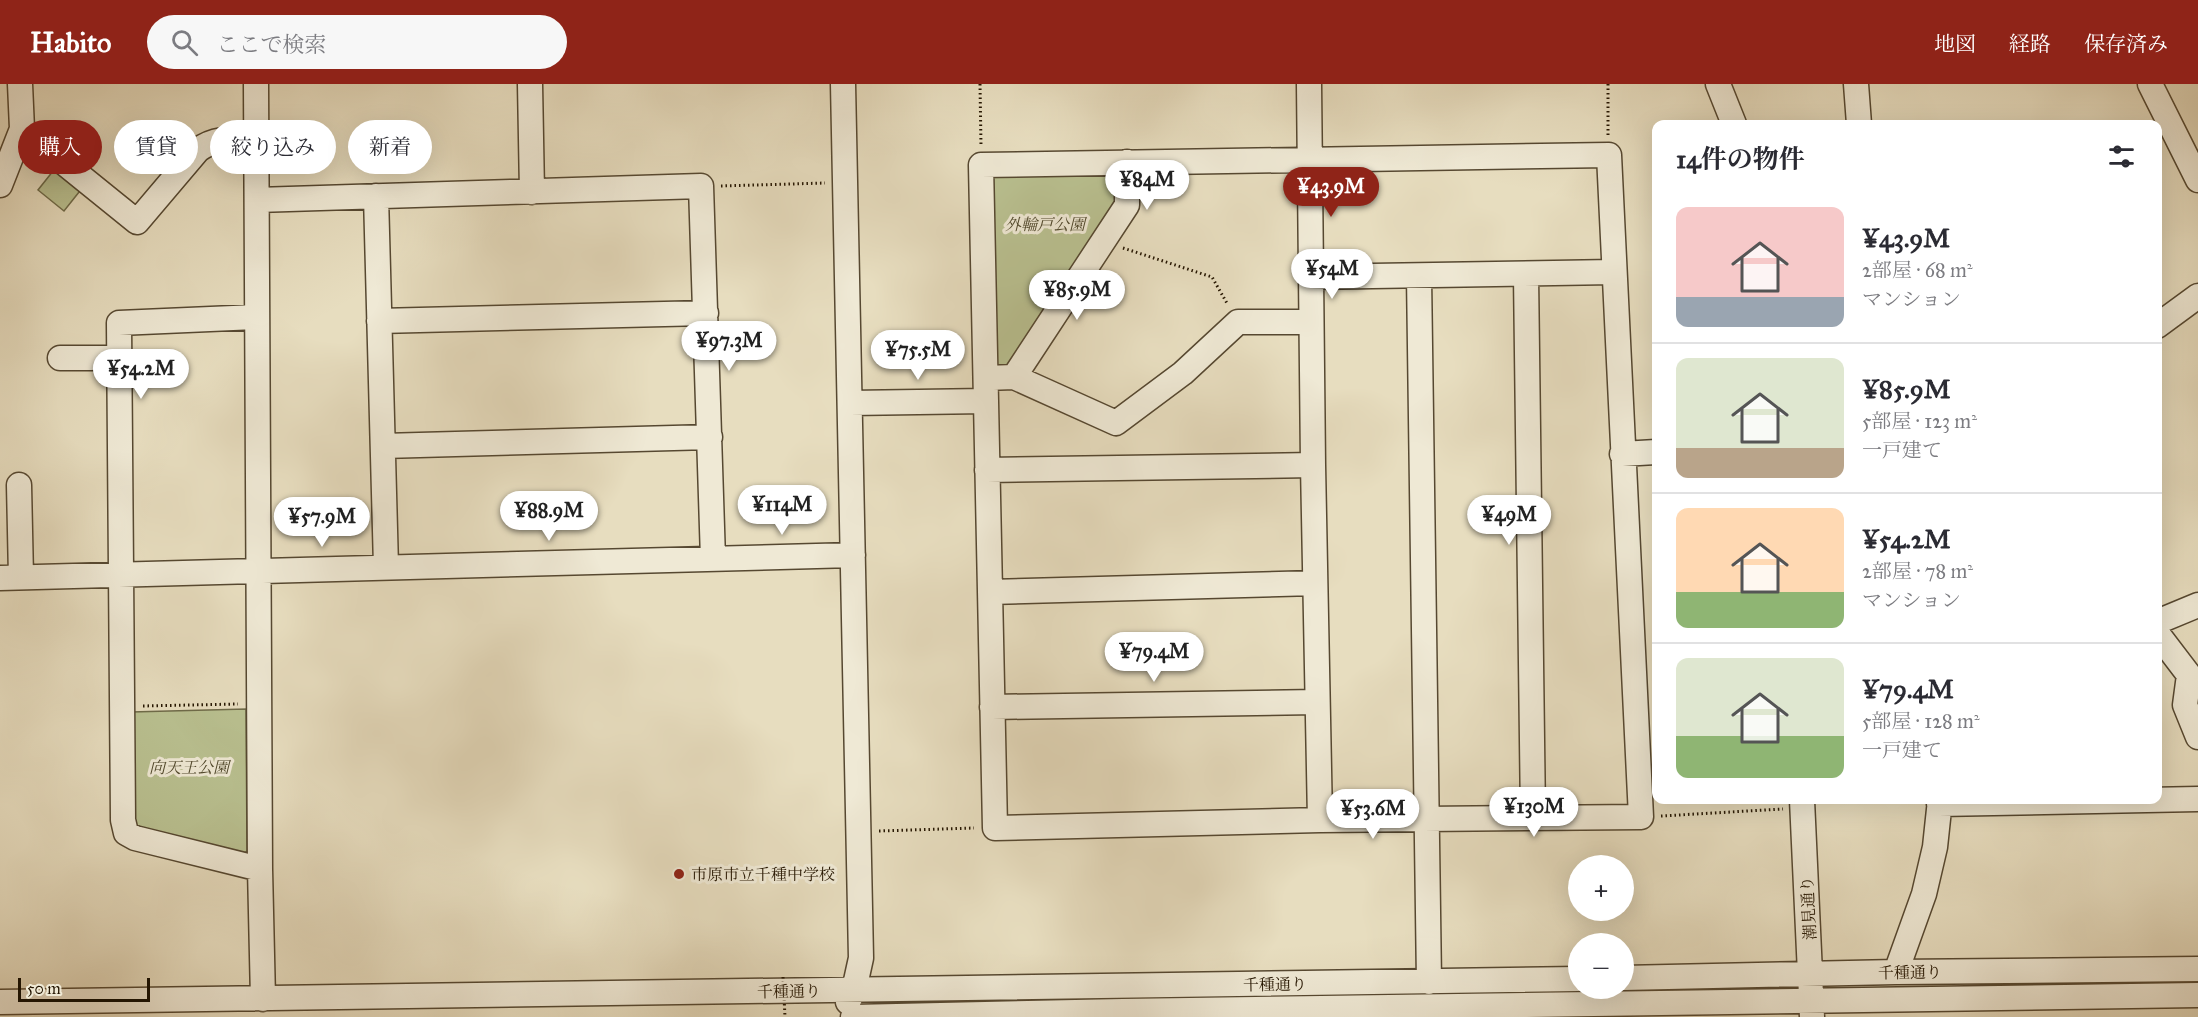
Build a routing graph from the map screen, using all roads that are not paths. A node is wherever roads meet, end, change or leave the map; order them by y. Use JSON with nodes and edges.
{"nodes":[{"id":1,"x":20,"y":84,"type":"edge"},
{"id":2,"x":256,"y":84,"type":"edge"},
{"id":3,"x":530,"y":84,"type":"edge"},
{"id":4,"x":843,"y":84,"type":"edge"},
{"id":5,"x":1309,"y":84,"type":"edge"},
{"id":6,"x":1718,"y":84,"type":"edge"},
{"id":7,"x":1856,"y":84,"type":"edge"},
{"id":8,"x":2150,"y":84,"type":"edge"},
{"id":9,"x":22,"y":120,"type":"edge"},
{"id":10,"x":256,"y":120,"type":"edge"},
{"id":11,"x":1732,"y":120,"type":"edge"},
{"id":12,"x":1859,"y":120,"type":"edge"},
{"id":13,"x":18,"y":139,"type":"edge"},
{"id":14,"x":210,"y":142,"type":"edge"},
{"id":15,"x":1310,"y":159,"type":"junction"},
{"id":16,"x":1127,"y":162,"type":"junction"},
{"id":17,"x":78,"y":174,"type":"edge"},
{"id":18,"x":257,"y":174,"type":"edge"},
{"id":19,"x":2198,"y":180,"type":"edge"},
{"id":20,"x":0,"y":185,"type":"edge"},
{"id":21,"x":532,"y":192,"type":"junction"},
{"id":22,"x":376,"y":196,"type":"junction"},
{"id":23,"x":257,"y":200,"type":"junction"},
{"id":24,"x":1613,"y":272,"type":"junction"},
{"id":25,"x":1526,"y":275,"type":"junction"},
{"id":26,"x":1419,"y":276,"type":"junction"},
{"id":27,"x":1311,"y":277,"type":"junction"},
{"id":28,"x":2198,"y":296,"type":"edge"},
{"id":29,"x":705,"y":314,"type":"junction"},
{"id":30,"x":257,"y":317,"type":"junction"},
{"id":31,"x":379,"y":321,"type":"junction"},
{"id":32,"x":1311,"y":322,"type":"junction"},
{"id":33,"x":2162,"y":322,"type":"edge"},
{"id":34,"x":60,"y":358,"type":"dead end"},
{"id":35,"x":120,"y":358,"type":"junction"},
{"id":36,"x":1014,"y":377,"type":"junction"},
{"id":37,"x":986,"y":390,"type":"junction"},
{"id":38,"x":850,"y":404,"type":"junction"},
{"id":39,"x":710,"y":437,"type":"junction"},
{"id":40,"x":382,"y":446,"type":"junction"},
{"id":41,"x":1652,"y":452,"type":"edge"},
{"id":42,"x":1622,"y":454,"type":"junction"},
{"id":43,"x":1313,"y":465,"type":"junction"},
{"id":44,"x":987,"y":470,"type":"junction"},
{"id":45,"x":19,"y":485,"type":"dead end"},
{"id":46,"x":853,"y":555,"type":"junction"},
{"id":47,"x":713,"y":560,"type":"junction"},
{"id":48,"x":386,"y":567,"type":"junction"},
{"id":49,"x":259,"y":570,"type":"junction"},
{"id":50,"x":122,"y":574,"type":"junction"},
{"id":51,"x":10,"y":577,"type":"edge"},
{"id":52,"x":1315,"y":583,"type":"junction"},
{"id":53,"x":990,"y":591,"type":"junction"},
{"id":54,"x":2198,"y":605,"type":"edge"},
{"id":55,"x":2162,"y":620,"type":"edge"},
{"id":56,"x":2162,"y":640,"type":"edge"},
{"id":57,"x":2193,"y":684,"type":"edge"},
{"id":58,"x":1317,"y":702,"type":"junction"},
{"id":59,"x":992,"y":706,"type":"junction"},
{"id":60,"x":2198,"y":737,"type":"edge"},
{"id":61,"x":2162,"y":799,"type":"edge"},
{"id":62,"x":2198,"y":799,"type":"edge"},
{"id":63,"x":1803,"y":804,"type":"edge"},
{"id":64,"x":1940,"y":804,"type":"edge"},
{"id":65,"x":1533,"y":817,"type":"junction"},
{"id":66,"x":1426,"y":819,"type":"junction"},
{"id":67,"x":1320,"y":820,"type":"junction"},
{"id":68,"x":260,"y":869,"type":"junction"},
{"id":69,"x":2198,"y":969,"type":"edge"},
{"id":70,"x":1896,"y":972,"type":"junction"},
{"id":71,"x":1811,"y":975,"type":"junction"},
{"id":72,"x":1634,"y":978,"type":"edge"},
{"id":73,"x":1568,"y":979,"type":"edge"},
{"id":74,"x":1429,"y":982,"type":"junction"},
{"id":75,"x":854,"y":990,"type":"junction"},
{"id":76,"x":2198,"y":994,"type":"edge"},
{"id":77,"x":263,"y":999,"type":"junction"},
{"id":78,"x":2,"y":1001,"type":"edge"},
{"id":79,"x":1812,"y":1008,"type":"edge"},
{"id":80,"x":1123,"y":1014,"type":"edge"},
{"id":81,"x":839,"y":1017,"type":"edge"},
{"id":82,"x":853,"y":1017,"type":"edge"}],
"edges":[{"from":1,"to":9,"type":"street"},
{"from":2,"to":10,"type":"street"},
{"from":3,"to":21,"type":"street"},
{"from":4,"to":38,"type":"street"},
{"from":5,"to":15,"type":"street"},
{"from":6,"to":11,"type":"street"},
{"from":7,"to":12,"type":"street"},
{"from":8,"to":19,"type":"street"},
{"from":13,"to":20,"type":"street"},
{"from":14,"to":17,"type":"street"},
{"from":15,"to":16,"type":"street"},
{"from":15,"to":24,"type":"street"},
{"from":15,"to":27,"type":"street"},
{"from":16,"to":36,"type":"street"},
{"from":16,"to":37,"type":"street"},
{"from":18,"to":23,"type":"street"},
{"from":21,"to":22,"type":"street"},
{"from":21,"to":29,"type":"street"},
{"from":22,"to":23,"type":"street"},
{"from":22,"to":31,"type":"street"},
{"from":23,"to":30,"type":"street"},
{"from":24,"to":25,"type":"street"},
{"from":24,"to":42,"type":"street"},
{"from":25,"to":26,"type":"street"},
{"from":25,"to":65,"type":"street"},
{"from":26,"to":27,"type":"street"},
{"from":26,"to":66,"type":"street"},
{"from":27,"to":32,"type":"street"},
{"from":28,"to":33,"type":"street"},
{"from":29,"to":31,"type":"street"},
{"from":29,"to":39,"type":"street"},
{"from":30,"to":35,"type":"street"},
{"from":30,"to":49,"type":"street"},
{"from":31,"to":40,"type":"street"},
{"from":32,"to":36,"type":"street"},
{"from":32,"to":43,"type":"street"},
{"from":34,"to":35,"type":"street"},
{"from":35,"to":50,"type":"street"},
{"from":36,"to":37,"type":"street"},
{"from":37,"to":38,"type":"street"},
{"from":37,"to":44,"type":"street"},
{"from":38,"to":46,"type":"street"},
{"from":39,"to":40,"type":"street"},
{"from":39,"to":47,"type":"street"},
{"from":40,"to":48,"type":"street"},
{"from":41,"to":42,"type":"street"},
{"from":42,"to":65,"type":"street"},
{"from":43,"to":44,"type":"street"},
{"from":43,"to":52,"type":"street"},
{"from":44,"to":53,"type":"street"},
{"from":45,"to":51,"type":"street"},
{"from":46,"to":47,"type":"street"},
{"from":46,"to":75,"type":"street"},
{"from":47,"to":48,"type":"street"},
{"from":48,"to":49,"type":"street"},
{"from":49,"to":50,"type":"street"},
{"from":49,"to":68,"type":"street"},
{"from":50,"to":51,"type":"street"},
{"from":50,"to":68,"type":"street"},
{"from":52,"to":53,"type":"street"},
{"from":52,"to":58,"type":"street"},
{"from":53,"to":59,"type":"street"},
{"from":54,"to":55,"type":"street"},
{"from":56,"to":57,"type":"street"},
{"from":57,"to":60,"type":"street"},
{"from":58,"to":59,"type":"street"},
{"from":58,"to":67,"type":"street"},
{"from":59,"to":67,"type":"street"},
{"from":61,"to":62,"type":"street"},
{"from":63,"to":71,"type":"street","name":"潮見通り"},
{"from":64,"to":70,"type":"street"},
{"from":65,"to":66,"type":"street"},
{"from":66,"to":67,"type":"street"},
{"from":66,"to":74,"type":"street"},
{"from":68,"to":77,"type":"street"},
{"from":69,"to":70,"type":"street","name":"千種通り"},
{"from":70,"to":71,"type":"street","name":"千種通り"},
{"from":71,"to":72,"type":"street","name":"千種通り"},
{"from":71,"to":79,"type":"street","name":"潮見通り"},
{"from":73,"to":74,"type":"street","name":"千種通り"},
{"from":74,"to":75,"type":"street","name":"千種通り"},
{"from":75,"to":77,"type":"street","name":"千種通り"},
{"from":75,"to":81,"type":"street"},
{"from":76,"to":79,"type":"street","name":"千種通り"},
{"from":77,"to":78,"type":"street","name":"千種通り"},
{"from":79,"to":80,"type":"street","name":"千種通り"},
{"from":80,"to":82,"type":"street","name":"千種通り"}]}
